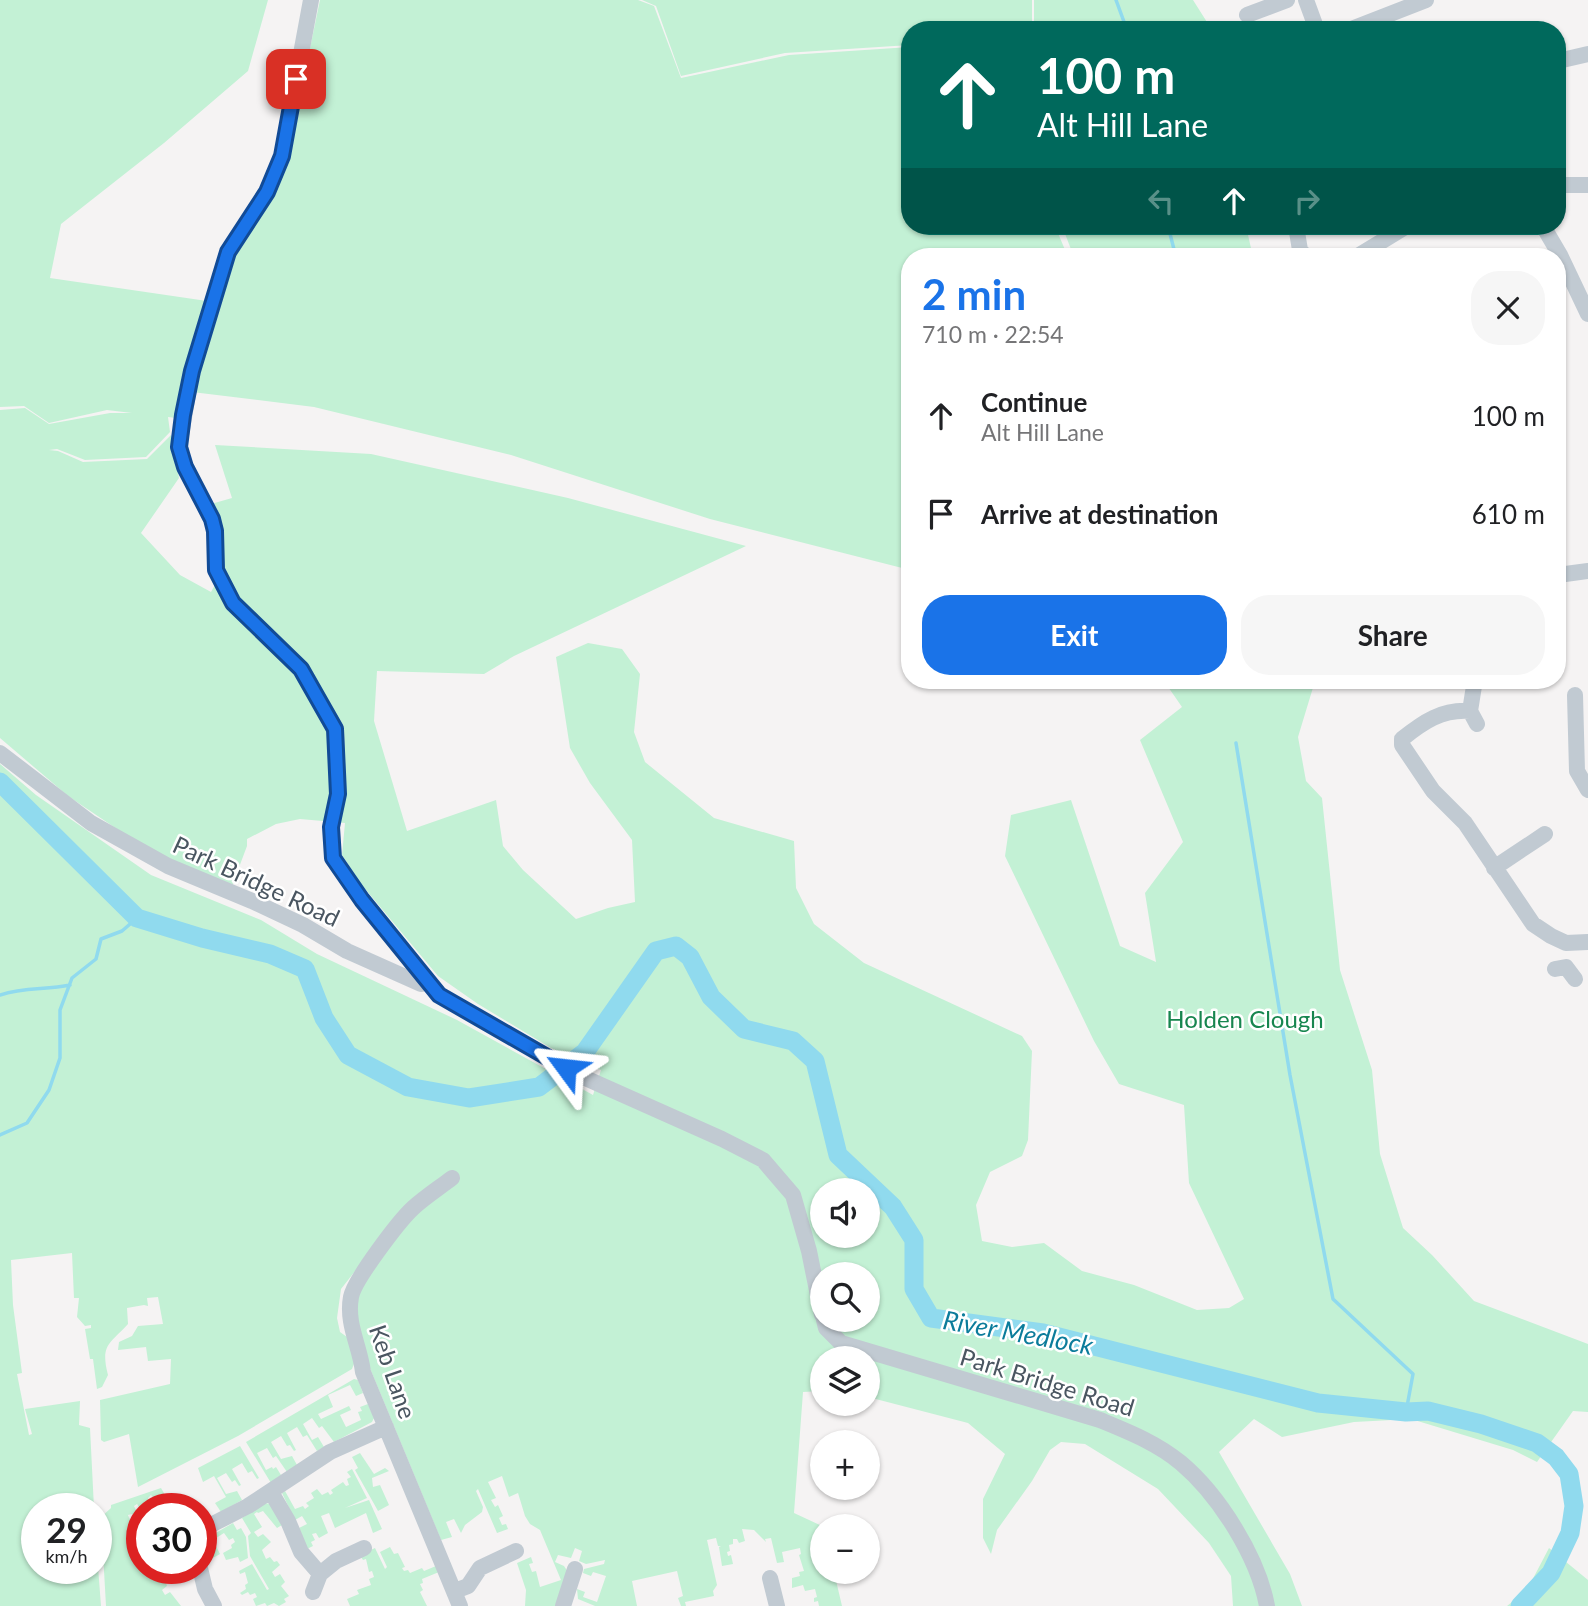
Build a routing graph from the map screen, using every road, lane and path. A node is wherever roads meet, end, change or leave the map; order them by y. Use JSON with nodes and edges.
{"nodes":[{"id":1,"x":311,"y":0,"type":"edge"},
{"id":2,"x":1287,"y":0,"type":"edge"},
{"id":3,"x":1307,"y":0,"type":"edge"},
{"id":4,"x":1426,"y":0,"type":"edge"},
{"id":5,"x":1247,"y":15,"type":"dead end"},
{"id":6,"x":1314,"y":21,"type":"edge"},
{"id":7,"x":1372,"y":21,"type":"edge"},
{"id":8,"x":1588,"y":54,"type":"edge"},
{"id":9,"x":1566,"y":59,"type":"edge"},
{"id":10,"x":1566,"y":185,"type":"edge"},
{"id":11,"x":1588,"y":186,"type":"edge"},
{"id":12,"x":1392,"y":235,"type":"edge"},
{"id":13,"x":1371,"y":248,"type":"edge"},
{"id":14,"x":1566,"y":271,"type":"edge"},
{"id":15,"x":1588,"y":314,"type":"edge"},
{"id":16,"x":1588,"y":571,"type":"edge"},
{"id":17,"x":1566,"y":574,"type":"edge"},
{"id":18,"x":1474,"y":689,"type":"edge"},
{"id":19,"x":1579,"y":703,"type":"edge"},
{"id":20,"x":0,"y":753,"type":"edge"},
{"id":21,"x":1588,"y":790,"type":"edge"},
{"id":22,"x":1545,"y":834,"type":"dead end"},
{"id":23,"x":1494,"y":868,"type":"junction"},
{"id":24,"x":1588,"y":942,"type":"edge"},
{"id":25,"x":1566,"y":943,"type":"junction"},
{"id":26,"x":1565,"y":972,"type":"dead end"},
{"id":27,"x":426,"y":980,"type":"junction"},
{"id":28,"x":452,"y":1178,"type":"dead end"},
{"id":29,"x":812,"y":1262,"type":"edge"},
{"id":30,"x":830,"y":1332,"type":"edge"},
{"id":31,"x":386,"y":1427,"type":"junction"},
{"id":32,"x":271,"y":1492,"type":"junction"},
{"id":33,"x":217,"y":1521,"type":"edge"},
{"id":34,"x":364,"y":1548,"type":"dead end"},
{"id":35,"x":513,"y":1558,"type":"dead end"},
{"id":36,"x":575,"y":1569,"type":"dead end"},
{"id":37,"x":320,"y":1574,"type":"junction"},
{"id":38,"x":770,"y":1578,"type":"dead end"},
{"id":39,"x":472,"y":1580,"type":"junction"},
{"id":40,"x":204,"y":1584,"type":"edge"},
{"id":41,"x":313,"y":1592,"type":"dead end"},
{"id":42,"x":481,"y":1597,"type":"dead end"},
{"id":43,"x":458,"y":1598,"type":"edge"},
{"id":44,"x":565,"y":1605,"type":"edge"},
{"id":45,"x":214,"y":1606,"type":"edge"},
{"id":46,"x":777,"y":1606,"type":"edge"},
{"id":47,"x":1267,"y":1606,"type":"edge"}],
"edges":[{"from":1,"to":27,"type":"street"},
{"from":2,"to":5,"type":"street"},
{"from":3,"to":6,"type":"street"},
{"from":4,"to":7,"type":"street"},
{"from":8,"to":9,"type":"street"},
{"from":10,"to":11,"type":"street"},
{"from":12,"to":13,"type":"street"},
{"from":14,"to":15,"type":"street"},
{"from":16,"to":17,"type":"street"},
{"from":18,"to":23,"type":"street"},
{"from":19,"to":21,"type":"street"},
{"from":20,"to":27,"type":"street","name":"Park Bridge Road"},
{"from":22,"to":23,"type":"street"},
{"from":23,"to":25,"type":"street"},
{"from":24,"to":25,"type":"street"},
{"from":25,"to":26,"type":"street"},
{"from":27,"to":29,"type":"street","name":"Park Bridge Road"},
{"from":28,"to":31,"type":"street","name":"Keb Lane"},
{"from":30,"to":47,"type":"street","name":"Park Bridge Road"},
{"from":31,"to":32,"type":"street"},
{"from":31,"to":43,"type":"street","name":"Keb Lane"},
{"from":32,"to":33,"type":"street"},
{"from":32,"to":37,"type":"street"},
{"from":34,"to":37,"type":"street"},
{"from":35,"to":39,"type":"street"},
{"from":36,"to":44,"type":"street"},
{"from":37,"to":41,"type":"street"},
{"from":38,"to":46,"type":"street"},
{"from":39,"to":42,"type":"street"},
{"from":39,"to":43,"type":"street"},
{"from":40,"to":45,"type":"street"}]}
